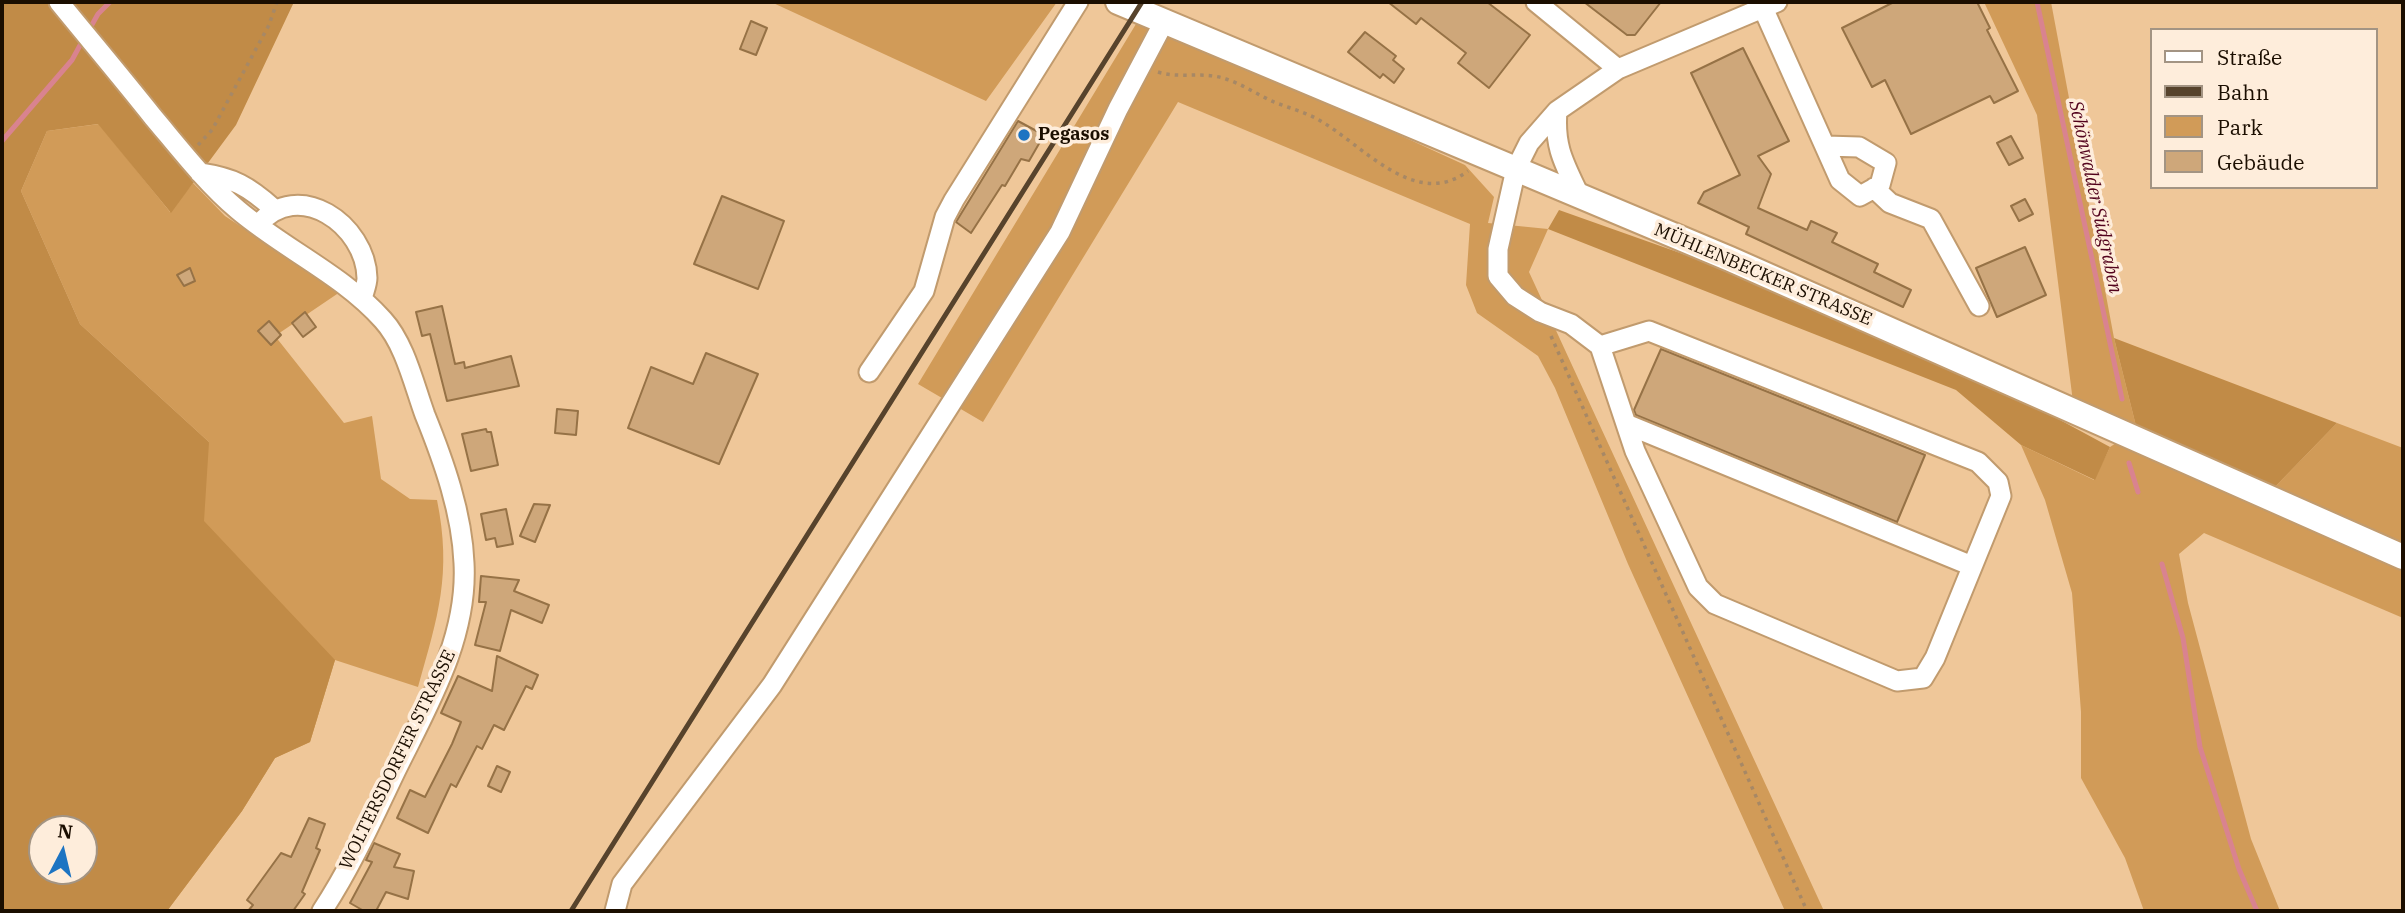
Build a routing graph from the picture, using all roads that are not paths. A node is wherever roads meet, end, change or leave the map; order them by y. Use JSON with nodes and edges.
{"nodes":[{"id":1,"x":59,"y":2,"type":"edge"},
{"id":2,"x":1078,"y":2,"type":"edge"},
{"id":3,"x":1118,"y":2,"type":"edge"},
{"id":4,"x":1536,"y":2,"type":"edge"},
{"id":5,"x":1770,"y":5,"type":"edge"},
{"id":6,"x":1164,"y":22,"type":"junction"},
{"id":7,"x":1618,"y":69,"type":"junction"},
{"id":8,"x":1557,"y":111,"type":"junction"},
{"id":9,"x":1826,"y":146,"type":"junction"},
{"id":10,"x":196,"y":168,"type":"junction"},
{"id":11,"x":1516,"y":169,"type":"junction"},
{"id":12,"x":1874,"y":188,"type":"junction"},
{"id":13,"x":1578,"y":195,"type":"junction"},
{"id":14,"x":274,"y":209,"type":"junction"},
{"id":15,"x":258,"y":225,"type":"junction"},
{"id":16,"x":362,"y":299,"type":"junction"},
{"id":17,"x":1979,"y":306,"type":"dead end"},
{"id":18,"x":1600,"y":346,"type":"junction"},
{"id":19,"x":869,"y":372,"type":"dead end"},
{"id":20,"x":1626,"y":424,"type":"junction"},
{"id":21,"x":2403,"y":557,"type":"edge"},
{"id":22,"x":1972,"y":566,"type":"junction"},
{"id":23,"x":322,"y":911,"type":"edge"},
{"id":24,"x":615,"y":911,"type":"edge"}],
"edges":[{"from":1,"to":10,"type":"street","name":"WOLTERSDORFER STRASSE"},
{"from":2,"to":19,"type":"street"},
{"from":3,"to":6,"type":"main road","name":"MÜHLENBECKER STRASSE"},
{"from":4,"to":7,"type":"street"},
{"from":5,"to":7,"type":"street"},
{"from":5,"to":9,"type":"street"},
{"from":6,"to":11,"type":"main road","name":"MÜHLENBECKER STRASSE"},
{"from":6,"to":24,"type":"street"},
{"from":7,"to":8,"type":"street"},
{"from":8,"to":11,"type":"street"},
{"from":8,"to":13,"type":"street"},
{"from":9,"to":12,"type":"street"},
{"from":9,"to":12,"type":"street"},
{"from":10,"to":14,"type":"street"},
{"from":10,"to":15,"type":"street","name":"WOLTERSDORFER STRASSE"},
{"from":11,"to":13,"type":"main road","name":"MÜHLENBECKER STRASSE"},
{"from":11,"to":18,"type":"street"},
{"from":12,"to":17,"type":"street"},
{"from":13,"to":21,"type":"main road","name":"MÜHLENBECKER STRASSE"},
{"from":14,"to":15,"type":"street"},
{"from":14,"to":16,"type":"street"},
{"from":15,"to":16,"type":"street","name":"WOLTERSDORFER STRASSE"},
{"from":16,"to":23,"type":"street","name":"WOLTERSDORFER STRASSE"},
{"from":18,"to":20,"type":"street"},
{"from":18,"to":22,"type":"street"},
{"from":20,"to":22,"type":"street"},
{"from":20,"to":22,"type":"street"}]}
